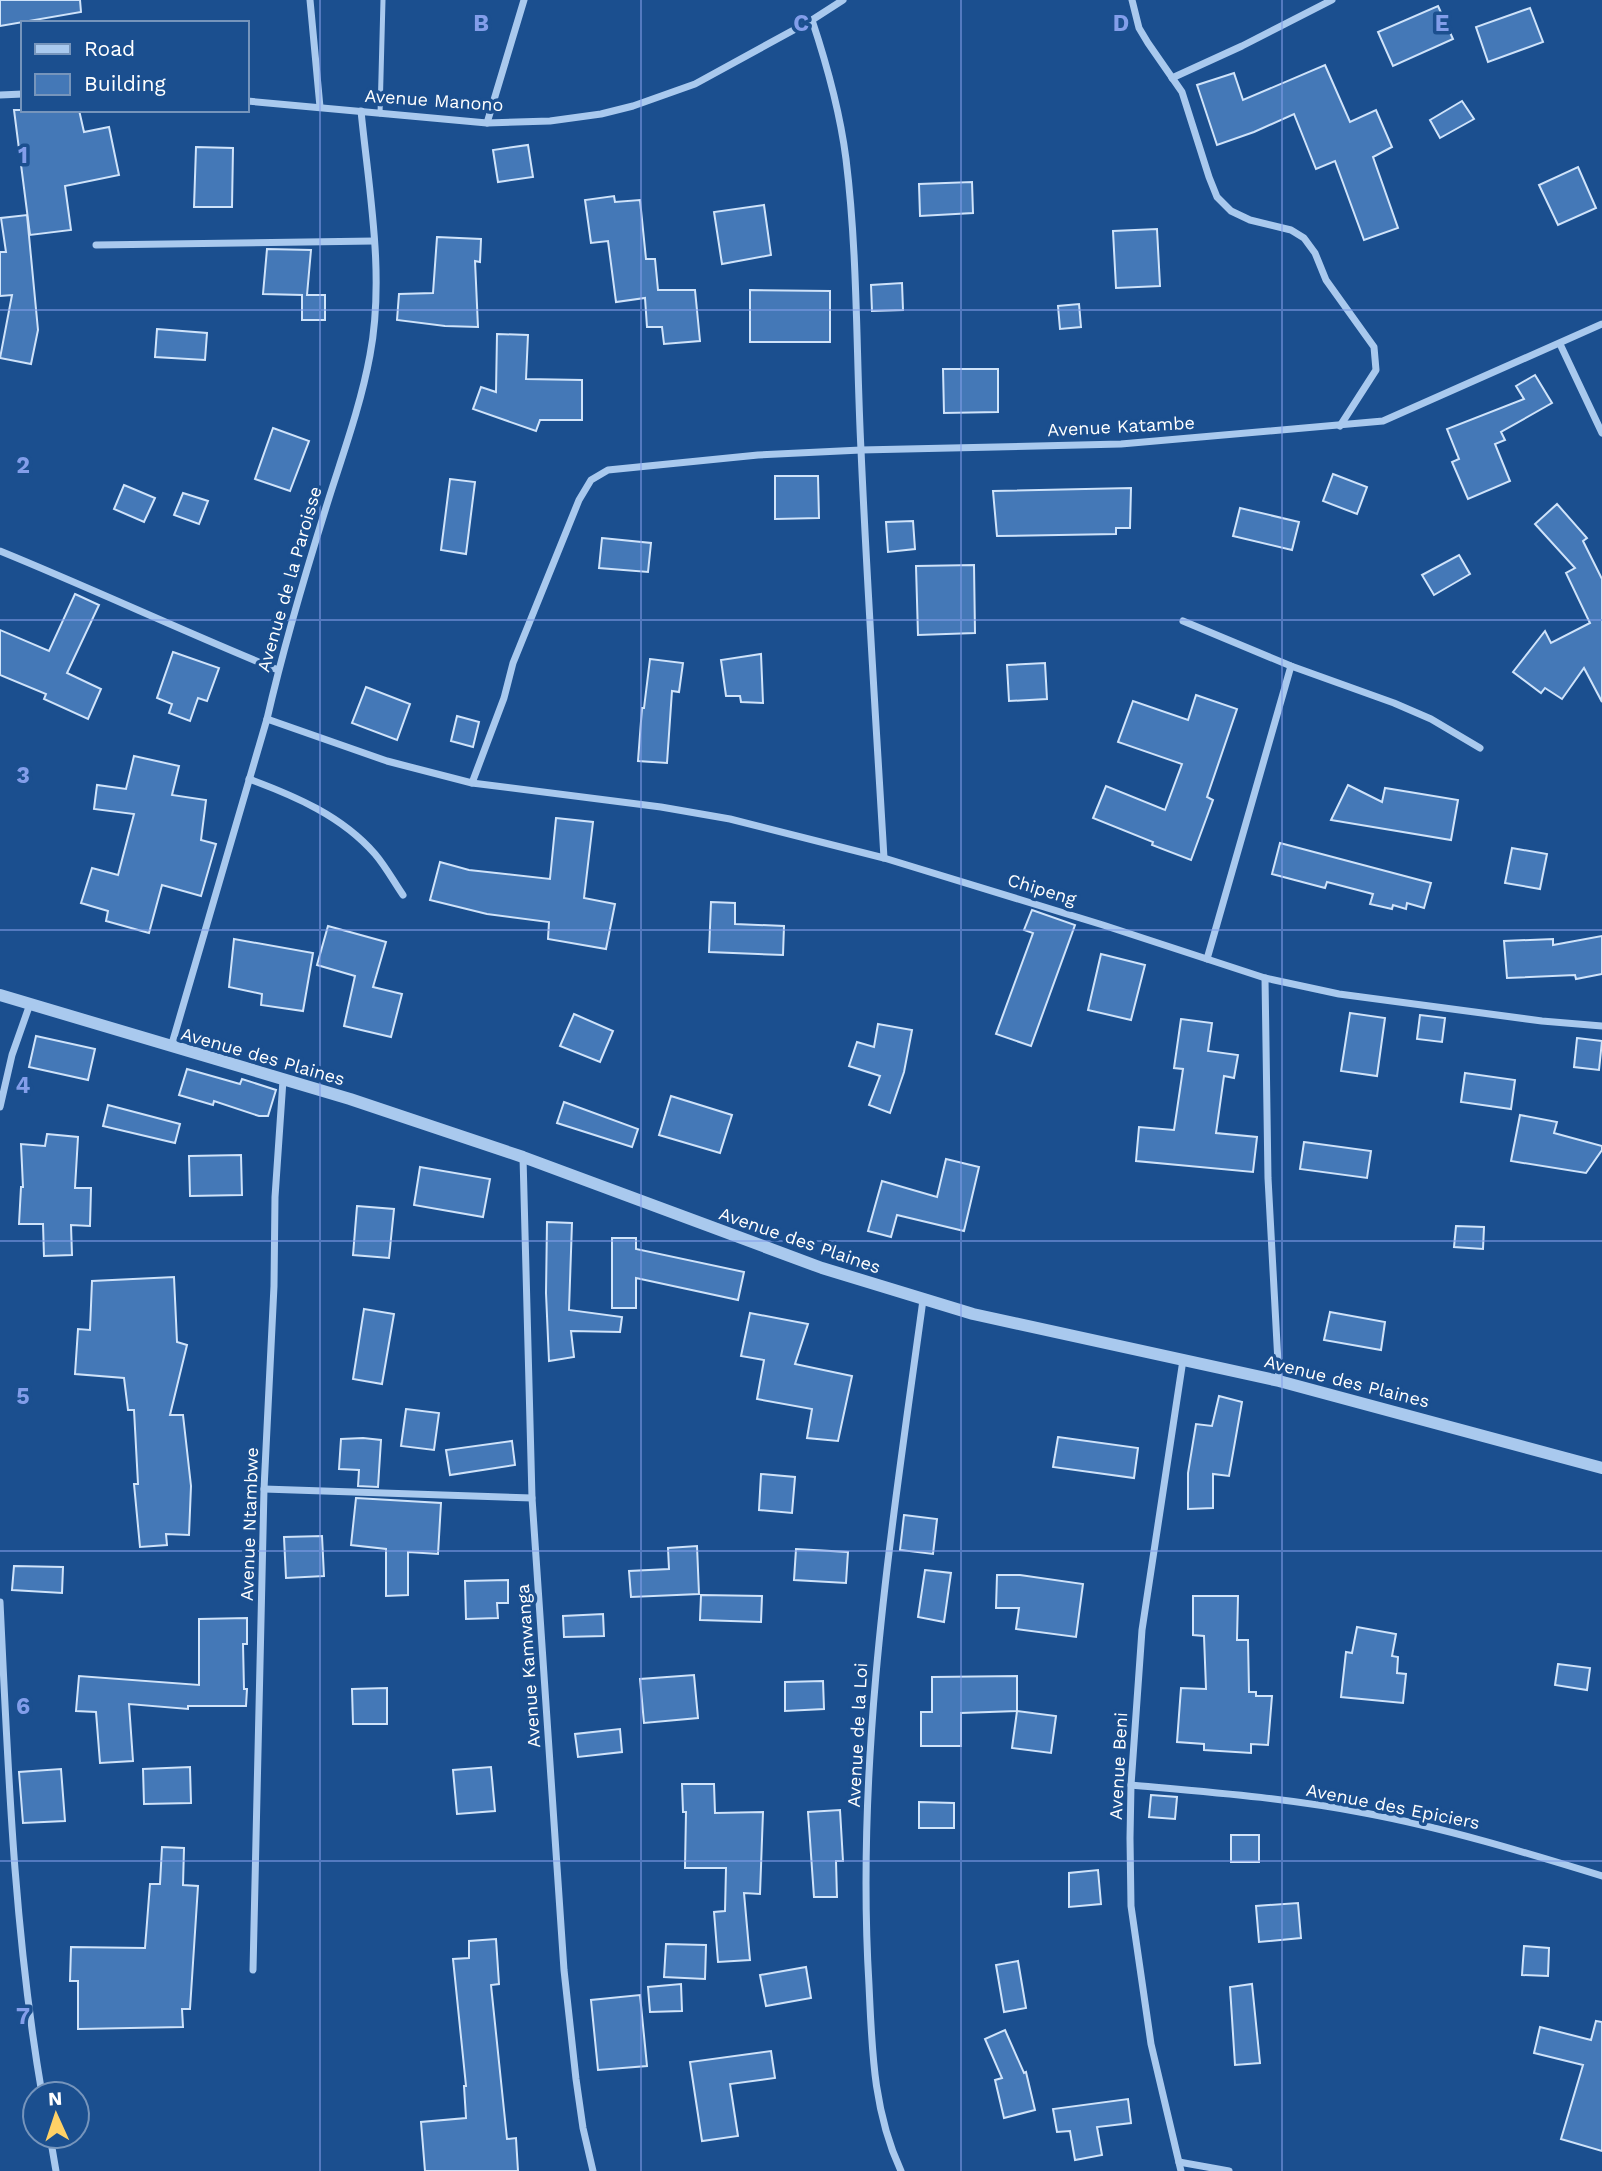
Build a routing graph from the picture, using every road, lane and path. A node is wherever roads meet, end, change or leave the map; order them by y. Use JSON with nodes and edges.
{"nodes":[{"id":1,"x":310,"y":0,"type":"edge"},
{"id":2,"x":383,"y":0,"type":"edge"},
{"id":3,"x":524,"y":0,"type":"edge"},
{"id":4,"x":843,"y":0,"type":"edge"},
{"id":5,"x":1132,"y":0,"type":"edge"},
{"id":6,"x":1332,"y":0,"type":"edge"},
{"id":7,"x":812,"y":20,"type":"junction"},
{"id":8,"x":1172,"y":78,"type":"junction"},
{"id":9,"x":21,"y":94,"type":"edge"},
{"id":10,"x":0,"y":95,"type":"edge"},
{"id":11,"x":248,"y":102,"type":"edge"},
{"id":12,"x":320,"y":107,"type":"junction"},
{"id":13,"x":361,"y":111,"type":"junction"},
{"id":14,"x":380,"y":114,"type":"junction"},
{"id":15,"x":487,"y":123,"type":"junction"},
{"id":16,"x":374,"y":241,"type":"junction"},
{"id":17,"x":96,"y":245,"type":"dead end"},
{"id":18,"x":1602,"y":324,"type":"edge"},
{"id":19,"x":1560,"y":344,"type":"junction"},
{"id":20,"x":1340,"y":426,"type":"junction"},
{"id":21,"x":1602,"y":433,"type":"edge"},
{"id":22,"x":860,"y":450,"type":"junction"},
{"id":23,"x":0,"y":551,"type":"edge"},
{"id":24,"x":1183,"y":621,"type":"dead end"},
{"id":25,"x":1291,"y":666,"type":"junction"},
{"id":26,"x":278,"y":670,"type":"junction"},
{"id":27,"x":267,"y":719,"type":"junction"},
{"id":28,"x":1480,"y":748,"type":"dead end"},
{"id":29,"x":249,"y":779,"type":"junction"},
{"id":30,"x":472,"y":783,"type":"junction"},
{"id":31,"x":884,"y":858,"type":"junction"},
{"id":32,"x":403,"y":895,"type":"dead end"},
{"id":33,"x":1207,"y":959,"type":"junction"},
{"id":34,"x":1265,"y":978,"type":"junction"},
{"id":35,"x":0,"y":995,"type":"edge"},
{"id":36,"x":30,"y":1004,"type":"junction"},
{"id":37,"x":1602,"y":1026,"type":"edge"},
{"id":38,"x":170,"y":1047,"type":"junction"},
{"id":39,"x":283,"y":1080,"type":"junction"},
{"id":40,"x":0,"y":1107,"type":"edge"},
{"id":41,"x":523,"y":1157,"type":"junction"},
{"id":42,"x":923,"y":1300,"type":"junction"},
{"id":43,"x":1183,"y":1360,"type":"junction"},
{"id":44,"x":1279,"y":1381,"type":"junction"},
{"id":45,"x":1602,"y":1468,"type":"edge"},
{"id":46,"x":264,"y":1489,"type":"junction"},
{"id":47,"x":532,"y":1498,"type":"junction"},
{"id":48,"x":0,"y":1602,"type":"edge"},
{"id":49,"x":1131,"y":1785,"type":"junction"},
{"id":50,"x":1602,"y":1876,"type":"edge"},
{"id":51,"x":253,"y":1970,"type":"dead end"},
{"id":52,"x":40,"y":2080,"type":"edge"},
{"id":53,"x":52,"y":2150,"type":"edge"},
{"id":54,"x":1179,"y":2162,"type":"junction"},
{"id":55,"x":56,"y":2171,"type":"edge"},
{"id":56,"x":593,"y":2171,"type":"edge"},
{"id":57,"x":901,"y":2171,"type":"edge"},
{"id":58,"x":1181,"y":2171,"type":"edge"},
{"id":59,"x":1229,"y":2171,"type":"edge"}],
"edges":[{"from":1,"to":12,"type":"street"},
{"from":2,"to":14,"type":"lane"},
{"from":3,"to":15,"type":"street"},
{"from":4,"to":7,"type":"street","name":"Avenue Manono"},
{"from":5,"to":8,"type":"street"},
{"from":6,"to":8,"type":"street"},
{"from":7,"to":15,"type":"street","name":"Avenue Manono"},
{"from":7,"to":22,"type":"street"},
{"from":8,"to":20,"type":"street"},
{"from":9,"to":10,"type":"street"},
{"from":11,"to":12,"type":"street","name":"Avenue Manono"},
{"from":12,"to":13,"type":"street","name":"Avenue Manono"},
{"from":13,"to":14,"type":"street","name":"Avenue Manono"},
{"from":13,"to":16,"type":"street","name":"Avenue de la Paroisse"},
{"from":14,"to":15,"type":"street","name":"Avenue Manono"},
{"from":16,"to":17,"type":"street"},
{"from":16,"to":26,"type":"street","name":"Avenue de la Paroisse"},
{"from":18,"to":19,"type":"street","name":"Avenue Katambe"},
{"from":19,"to":20,"type":"street","name":"Avenue Katambe"},
{"from":19,"to":21,"type":"street"},
{"from":20,"to":22,"type":"street","name":"Avenue Katambe"},
{"from":22,"to":30,"type":"street","name":"Avenue Katambe"},
{"from":22,"to":31,"type":"street"},
{"from":23,"to":26,"type":"street"},
{"from":24,"to":25,"type":"street"},
{"from":25,"to":28,"type":"street"},
{"from":25,"to":33,"type":"street"},
{"from":26,"to":27,"type":"street","name":"Avenue de la Paroisse"},
{"from":27,"to":29,"type":"street","name":"Avenue de la Paroisse"},
{"from":27,"to":30,"type":"street","name":"Chipeng"},
{"from":29,"to":32,"type":"street"},
{"from":29,"to":38,"type":"street","name":"Avenue de la Paroisse"},
{"from":30,"to":31,"type":"street","name":"Chipeng"},
{"from":31,"to":33,"type":"street","name":"Chipeng"},
{"from":33,"to":34,"type":"street","name":"Chipeng"},
{"from":34,"to":37,"type":"street","name":"Chipeng"},
{"from":34,"to":44,"type":"street"},
{"from":35,"to":36,"type":"street","name":"Avenue des Plaines"},
{"from":36,"to":38,"type":"street","name":"Avenue des Plaines"},
{"from":36,"to":40,"type":"street"},
{"from":38,"to":39,"type":"street","name":"Avenue des Plaines"},
{"from":39,"to":41,"type":"street","name":"Avenue des Plaines"},
{"from":39,"to":46,"type":"street","name":"Avenue Ntambwe"},
{"from":41,"to":42,"type":"street","name":"Avenue des Plaines"},
{"from":41,"to":47,"type":"street","name":"Avenue Kamwanga"},
{"from":42,"to":43,"type":"street","name":"Avenue des Plaines"},
{"from":42,"to":57,"type":"street","name":"Avenue de la Loi"},
{"from":43,"to":44,"type":"street","name":"Avenue des Plaines"},
{"from":43,"to":49,"type":"street","name":"Avenue Beni"},
{"from":44,"to":45,"type":"street","name":"Avenue des Plaines"},
{"from":46,"to":47,"type":"street"},
{"from":46,"to":51,"type":"street","name":"Avenue Ntambwe"},
{"from":47,"to":56,"type":"street","name":"Avenue Kamwanga"},
{"from":48,"to":52,"type":"street"},
{"from":49,"to":50,"type":"street","name":"Avenue des Epiciers"},
{"from":49,"to":54,"type":"street","name":"Avenue Beni"},
{"from":53,"to":55,"type":"street"},
{"from":54,"to":58,"type":"street","name":"Avenue Beni"},
{"from":54,"to":59,"type":"street"}]}
